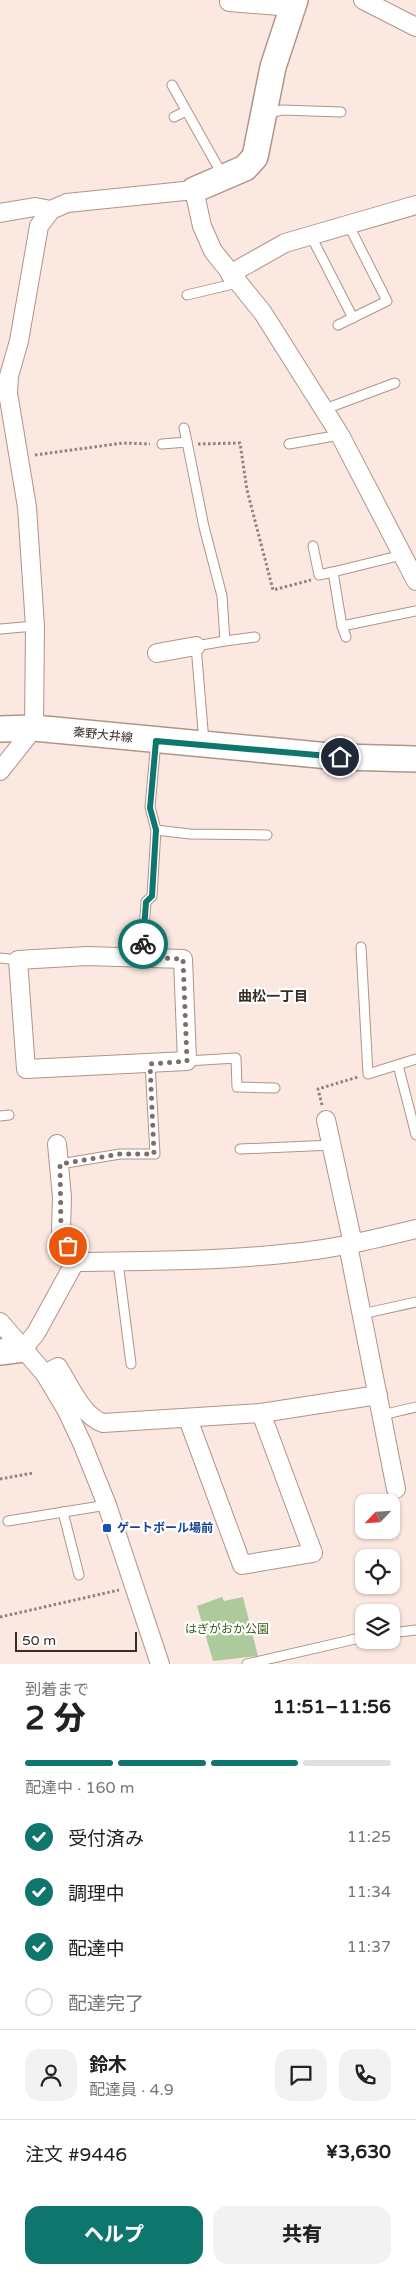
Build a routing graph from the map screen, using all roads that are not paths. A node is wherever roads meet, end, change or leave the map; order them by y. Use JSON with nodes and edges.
{"nodes":[{"id":1,"x":363,"y":0,"type":"edge"},
{"id":2,"x":229,"y":2,"type":"dead end"},
{"id":3,"x":293,"y":3,"type":"edge"},
{"id":4,"x":414,"y":23,"type":"edge"},
{"id":5,"x":172,"y":85,"type":"dead end"},
{"id":6,"x":186,"y":111,"type":"junction"},
{"id":7,"x":341,"y":112,"type":"dead end"},
{"id":8,"x":264,"y":114,"type":"junction"},
{"id":9,"x":174,"y":117,"type":"dead end"},
{"id":10,"x":224,"y":178,"type":"junction"},
{"id":11,"x":194,"y":190,"type":"junction"},
{"id":12,"x":416,"y":205,"type":"edge"},
{"id":13,"x":51,"y":210,"type":"junction"},
{"id":14,"x":0,"y":213,"type":"edge"},
{"id":15,"x":348,"y":224,"type":"junction"},
{"id":16,"x":307,"y":236,"type":"junction"},
{"id":17,"x":233,"y":279,"type":"junction"},
{"id":18,"x":187,"y":295,"type":"dead end"},
{"id":19,"x":353,"y":318,"type":"junction"},
{"id":20,"x":338,"y":325,"type":"dead end"},
{"id":21,"x":395,"y":384,"type":"dead end"},
{"id":22,"x":325,"y":409,"type":"junction"},
{"id":23,"x":184,"y":428,"type":"dead end"},
{"id":24,"x":340,"y":435,"type":"junction"},
{"id":25,"x":187,"y":443,"type":"junction"},
{"id":26,"x":162,"y":444,"type":"road end"},
{"id":27,"x":289,"y":444,"type":"dead end"},
{"id":28,"x":313,"y":546,"type":"dead end"},
{"id":29,"x":402,"y":555,"type":"junction"},
{"id":30,"x":333,"y":572,"type":"junction"},
{"id":31,"x":416,"y":581,"type":"edge"},
{"id":32,"x":416,"y":611,"type":"edge"},
{"id":33,"x":34,"y":626,"type":"junction"},
{"id":34,"x":342,"y":626,"type":"junction"},
{"id":35,"x":0,"y":630,"type":"edge"},
{"id":36,"x":255,"y":637,"type":"dead end"},
{"id":37,"x":346,"y":637,"type":"dead end"},
{"id":38,"x":225,"y":641,"type":"junction"},
{"id":39,"x":196,"y":646,"type":"junction"},
{"id":40,"x":157,"y":653,"type":"dead end"},
{"id":41,"x":34,"y":728,"type":"junction"},
{"id":42,"x":0,"y":729,"type":"edge"},
{"id":43,"x":156,"y":741,"type":"junction"},
{"id":44,"x":204,"y":745,"type":"junction"},
{"id":45,"x":416,"y":759,"type":"edge"},
{"id":46,"x":0,"y":772,"type":"edge"},
{"id":47,"x":156,"y":830,"type":"junction"},
{"id":48,"x":267,"y":836,"type":"dead end"},
{"id":49,"x":361,"y":947,"type":"dead end"},
{"id":50,"x":142,"y":957,"type":"junction"},
{"id":51,"x":0,"y":958,"type":"edge"},
{"id":52,"x":18,"y":960,"type":"junction"},
{"id":53,"x":247,"y":1057,"type":"dead end"},
{"id":54,"x":236,"y":1058,"type":"junction"},
{"id":55,"x":416,"y":1059,"type":"edge"},
{"id":56,"x":187,"y":1061,"type":"junction"},
{"id":57,"x":150,"y":1064,"type":"junction"},
{"id":58,"x":398,"y":1064,"type":"junction"},
{"id":59,"x":275,"y":1088,"type":"dead end"},
{"id":60,"x":326,"y":1120,"type":"road end"},
{"id":61,"x":416,"y":1135,"type":"edge"},
{"id":62,"x":57,"y":1144,"type":"dead end"},
{"id":63,"x":332,"y":1145,"type":"junction"},
{"id":64,"x":240,"y":1149,"type":"dead end"},
{"id":65,"x":60,"y":1164,"type":"junction"},
{"id":66,"x":416,"y":1229,"type":"edge"},
{"id":67,"x":351,"y":1244,"type":"junction"},
{"id":68,"x":75,"y":1262,"type":"junction"},
{"id":69,"x":118,"y":1262,"type":"junction"},
{"id":70,"x":416,"y":1302,"type":"edge"},
{"id":71,"x":362,"y":1314,"type":"junction"},
{"id":72,"x":0,"y":1322,"type":"edge"},
{"id":73,"x":11,"y":1350,"type":"edge"},
{"id":74,"x":131,"y":1364,"type":"dead end"},
{"id":75,"x":45,"y":1374,"type":"junction"},
{"id":76,"x":378,"y":1395,"type":"junction"},
{"id":77,"x":416,"y":1407,"type":"edge"},
{"id":78,"x":261,"y":1413,"type":"junction"},
{"id":79,"x":382,"y":1415,"type":"junction"},
{"id":80,"x":188,"y":1419,"type":"junction"},
{"id":81,"x":396,"y":1489,"type":"dead end"},
{"id":82,"x":107,"y":1505,"type":"junction"},
{"id":83,"x":63,"y":1512,"type":"junction"},
{"id":84,"x":8,"y":1521,"type":"dead end"},
{"id":85,"x":79,"y":1575,"type":"dead end"},
{"id":86,"x":416,"y":1630,"type":"edge"},
{"id":87,"x":400,"y":1632,"type":"edge"},
{"id":88,"x":355,"y":1640,"type":"edge"},
{"id":89,"x":160,"y":1664,"type":"edge"},
{"id":90,"x":247,"y":1664,"type":"edge"}],
"edges":[{"from":1,"to":4,"type":"street"},
{"from":2,"to":3,"type":"street"},
{"from":3,"to":8,"type":"main road"},
{"from":5,"to":6,"type":"lane"},
{"from":6,"to":9,"type":"lane"},
{"from":6,"to":10,"type":"lane"},
{"from":7,"to":8,"type":"lane"},
{"from":8,"to":10,"type":"main road"},
{"from":10,"to":11,"type":"main road"},
{"from":11,"to":13,"type":"street"},
{"from":11,"to":17,"type":"street"},
{"from":12,"to":15,"type":"street"},
{"from":13,"to":14,"type":"street"},
{"from":13,"to":33,"type":"street"},
{"from":15,"to":16,"type":"street"},
{"from":15,"to":19,"type":"lane"},
{"from":16,"to":17,"type":"street"},
{"from":16,"to":19,"type":"lane"},
{"from":17,"to":18,"type":"lane"},
{"from":17,"to":22,"type":"street"},
{"from":19,"to":20,"type":"lane"},
{"from":21,"to":22,"type":"lane"},
{"from":22,"to":24,"type":"street"},
{"from":23,"to":25,"type":"lane"},
{"from":24,"to":27,"type":"lane"},
{"from":24,"to":29,"type":"street"},
{"from":25,"to":26,"type":"lane"},
{"from":25,"to":38,"type":"lane"},
{"from":28,"to":30,"type":"lane"},
{"from":29,"to":30,"type":"lane"},
{"from":29,"to":31,"type":"street"},
{"from":30,"to":34,"type":"lane"},
{"from":32,"to":34,"type":"lane"},
{"from":33,"to":35,"type":"lane"},
{"from":33,"to":41,"type":"street"},
{"from":34,"to":37,"type":"lane"},
{"from":36,"to":38,"type":"lane"},
{"from":38,"to":39,"type":"lane"},
{"from":39,"to":40,"type":"street"},
{"from":39,"to":44,"type":"lane"},
{"from":41,"to":42,"type":"main road","name":"秦野大井線"},
{"from":41,"to":43,"type":"main road","name":"秦野大井線"},
{"from":41,"to":46,"type":"street"},
{"from":43,"to":44,"type":"main road","name":"秦野大井線"},
{"from":43,"to":47,"type":"lane"},
{"from":44,"to":45,"type":"main road","name":"秦野大井線"},
{"from":47,"to":48,"type":"lane"},
{"from":47,"to":50,"type":"lane"},
{"from":49,"to":58,"type":"lane"},
{"from":50,"to":52,"type":"street"},
{"from":50,"to":56,"type":"street"},
{"from":51,"to":52,"type":"lane"},
{"from":52,"to":57,"type":"street"},
{"from":53,"to":54,"type":"lane"},
{"from":54,"to":56,"type":"lane"},
{"from":54,"to":59,"type":"lane"},
{"from":55,"to":58,"type":"lane"},
{"from":56,"to":57,"type":"street"},
{"from":57,"to":65,"type":"lane"},
{"from":58,"to":61,"type":"lane"},
{"from":60,"to":63,"type":"street"},
{"from":62,"to":65,"type":"street"},
{"from":63,"to":64,"type":"lane"},
{"from":63,"to":67,"type":"street"},
{"from":65,"to":68,"type":"street"},
{"from":66,"to":67,"type":"street"},
{"from":67,"to":69,"type":"street"},
{"from":67,"to":71,"type":"street"},
{"from":68,"to":69,"type":"street"},
{"from":68,"to":73,"type":"street"},
{"from":69,"to":74,"type":"lane"},
{"from":70,"to":71,"type":"lane"},
{"from":71,"to":76,"type":"street"},
{"from":72,"to":73,"type":"street"},
{"from":73,"to":75,"type":"street"},
{"from":75,"to":80,"type":"street"},
{"from":75,"to":82,"type":"street"},
{"from":76,"to":78,"type":"street"},
{"from":76,"to":79,"type":"street"},
{"from":77,"to":79,"type":"lane"},
{"from":78,"to":80,"type":"street"},
{"from":78,"to":80,"type":"street"},
{"from":79,"to":81,"type":"street"},
{"from":82,"to":83,"type":"lane"},
{"from":82,"to":89,"type":"street"},
{"from":83,"to":84,"type":"lane"},
{"from":83,"to":85,"type":"lane"},
{"from":86,"to":87,"type":"lane"},
{"from":88,"to":90,"type":"lane"}]}
